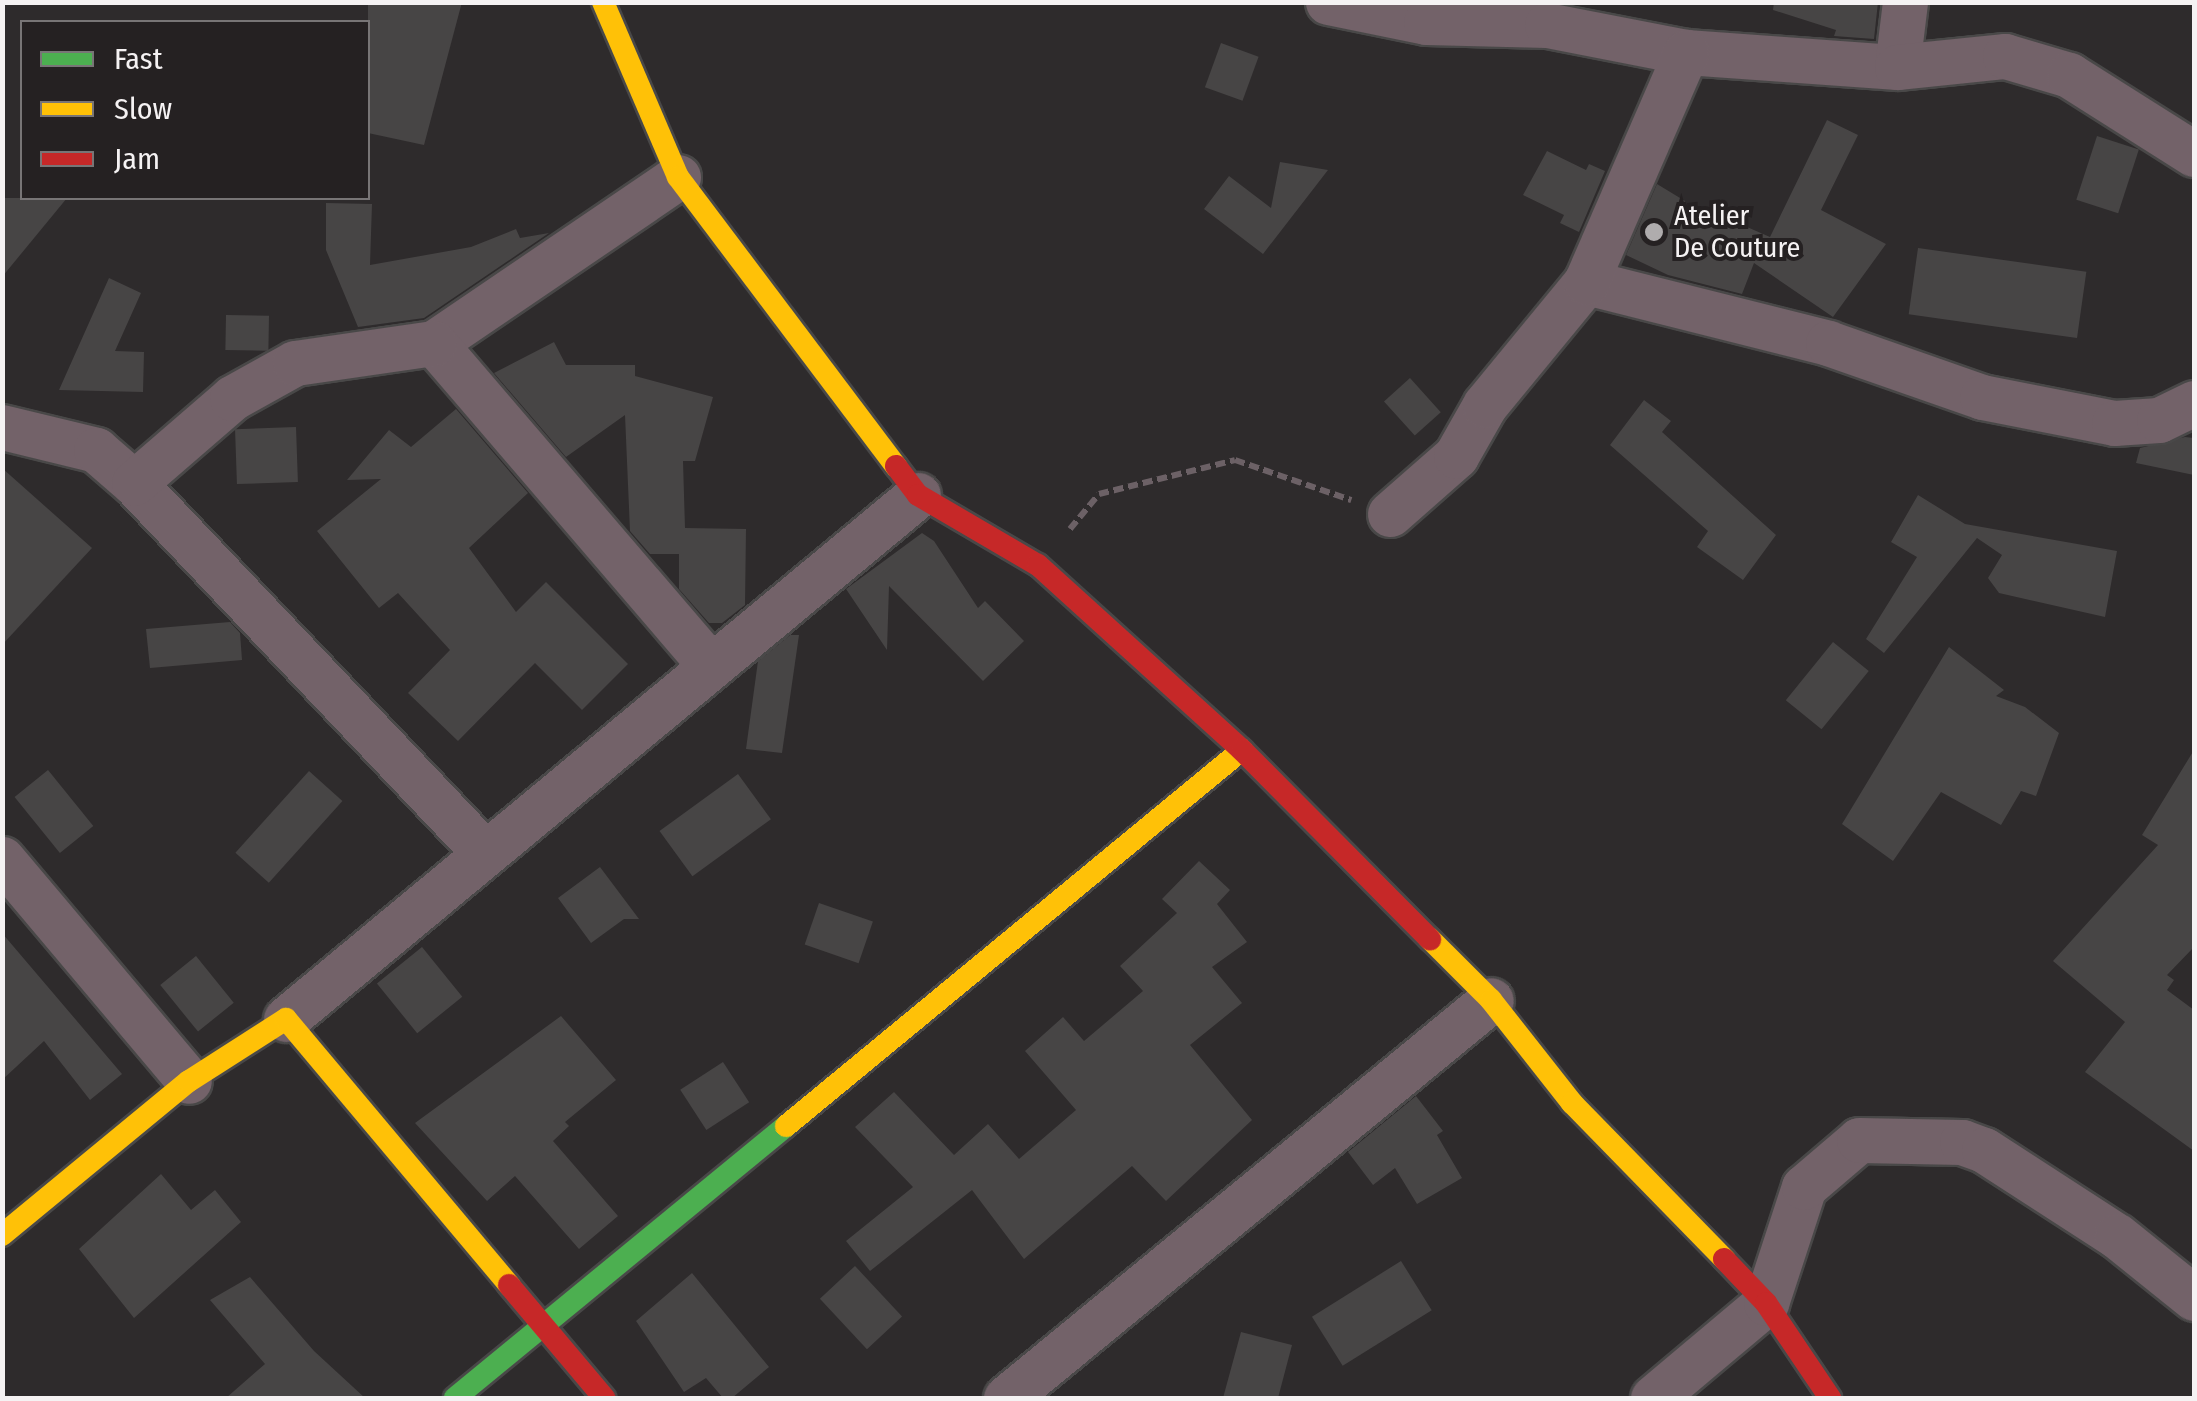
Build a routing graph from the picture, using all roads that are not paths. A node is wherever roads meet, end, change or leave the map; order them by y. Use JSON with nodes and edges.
{"nodes":[{"id":1,"x":602,"y":2,"type":"edge"},
{"id":2,"x":1328,"y":2,"type":"edge"},
{"id":3,"x":1906,"y":2,"type":"edge"},
{"id":4,"x":1423,"y":12,"type":"edge"},
{"id":5,"x":1686,"y":52,"type":"junction"},
{"id":6,"x":1897,"y":66,"type":"junction"},
{"id":7,"x":2194,"y":154,"type":"edge"},
{"id":8,"x":678,"y":177,"type":"junction"},
{"id":9,"x":1586,"y":282,"type":"junction"},
{"id":10,"x":434,"y":343,"type":"junction"},
{"id":11,"x":2194,"y":402,"type":"edge"},
{"id":12,"x":2,"y":427,"type":"edge"},
{"id":13,"x":134,"y":483,"type":"junction"},
{"id":14,"x":918,"y":495,"type":"junction"},
{"id":15,"x":1390,"y":514,"type":"road end"},
{"id":16,"x":710,"y":666,"type":"junction"},
{"id":17,"x":1242,"y":750,"type":"junction"},
{"id":18,"x":484,"y":853,"type":"junction"},
{"id":19,"x":2,"y":859,"type":"edge"},
{"id":20,"x":1491,"y":1000,"type":"junction"},
{"id":21,"x":286,"y":1019,"type":"junction"},
{"id":22,"x":189,"y":1082,"type":"junction"},
{"id":23,"x":2,"y":1234,"type":"edge"},
{"id":24,"x":2194,"y":1298,"type":"edge"},
{"id":25,"x":1766,"y":1303,"type":"junction"},
{"id":26,"x":540,"y":1328,"type":"junction"},
{"id":27,"x":455,"y":1398,"type":"edge"},
{"id":28,"x":604,"y":1398,"type":"edge"},
{"id":29,"x":1006,"y":1398,"type":"edge"},
{"id":30,"x":1653,"y":1398,"type":"edge"},
{"id":31,"x":1830,"y":1398,"type":"edge"}],
"edges":[{"from":1,"to":8,"type":"street"},
{"from":2,"to":4,"type":"street"},
{"from":3,"to":6,"type":"street"},
{"from":4,"to":5,"type":"street"},
{"from":5,"to":6,"type":"street"},
{"from":5,"to":9,"type":"street"},
{"from":6,"to":7,"type":"street"},
{"from":8,"to":10,"type":"street"},
{"from":8,"to":14,"type":"street"},
{"from":9,"to":11,"type":"street"},
{"from":9,"to":15,"type":"street"},
{"from":10,"to":13,"type":"street"},
{"from":10,"to":16,"type":"street"},
{"from":12,"to":13,"type":"street"},
{"from":13,"to":18,"type":"street"},
{"from":14,"to":16,"type":"street"},
{"from":14,"to":17,"type":"street"},
{"from":16,"to":18,"type":"street"},
{"from":17,"to":20,"type":"street"},
{"from":17,"to":26,"type":"street"},
{"from":18,"to":21,"type":"street"},
{"from":19,"to":22,"type":"street"},
{"from":20,"to":25,"type":"street"},
{"from":20,"to":29,"type":"street"},
{"from":21,"to":22,"type":"street"},
{"from":21,"to":26,"type":"street"},
{"from":22,"to":23,"type":"street"},
{"from":24,"to":25,"type":"street"},
{"from":25,"to":30,"type":"street"},
{"from":25,"to":31,"type":"street"},
{"from":26,"to":27,"type":"street"},
{"from":26,"to":28,"type":"street"}]}
